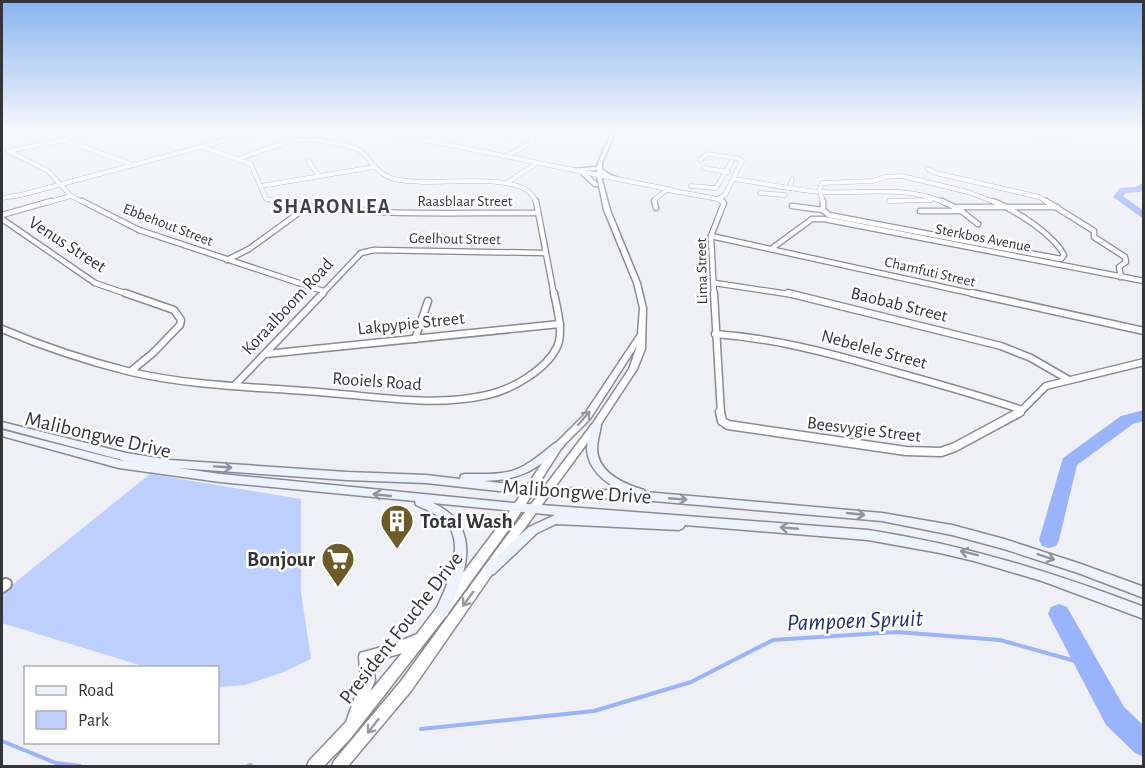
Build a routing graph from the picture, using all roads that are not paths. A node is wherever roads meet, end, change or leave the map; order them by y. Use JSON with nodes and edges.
{"nodes":[{"id":1,"x":40,"y":167,"type":"edge"},
{"id":2,"x":127,"y":167,"type":"edge"},
{"id":3,"x":252,"y":167,"type":"edge"},
{"id":4,"x":312,"y":167,"type":"edge"},
{"id":5,"x":374,"y":167,"type":"joint"},
{"id":6,"x":531,"y":167,"type":"edge"},
{"id":7,"x":553,"y":167,"type":"edge"},
{"id":8,"x":553,"y":167,"type":"edge"},
{"id":9,"x":729,"y":167,"type":"edge"},
{"id":10,"x":740,"y":167,"type":"edge"},
{"id":11,"x":597,"y":168,"type":"junction"},
{"id":12,"x":704,"y":168,"type":"dead end"},
{"id":13,"x":928,"y":169,"type":"dead end"},
{"id":14,"x":572,"y":171,"type":"junction"},
{"id":15,"x":726,"y":172,"type":"junction"},
{"id":16,"x":584,"y":174,"type":"junction"},
{"id":17,"x":737,"y":174,"type":"junction"},
{"id":18,"x":763,"y":175,"type":"dead end"},
{"id":19,"x":319,"y":176,"type":"junction"},
{"id":20,"x":597,"y":176,"type":"junction"},
{"id":21,"x":792,"y":179,"type":"dead end"},
{"id":22,"x":622,"y":181,"type":"junction"},
{"id":23,"x":733,"y":181,"type":"junction"},
{"id":24,"x":508,"y":182,"type":"junction"},
{"id":25,"x":60,"y":184,"type":"junction"},
{"id":26,"x":762,"y":184,"type":"junction"},
{"id":27,"x":598,"y":185,"type":"junction"},
{"id":28,"x":261,"y":186,"type":"junction"},
{"id":29,"x":691,"y":186,"type":"dead end"},
{"id":30,"x":773,"y":186,"type":"junction"},
{"id":31,"x":790,"y":188,"type":"junction"},
{"id":32,"x":668,"y":190,"type":"junction"},
{"id":33,"x":822,"y":192,"type":"junction"},
{"id":34,"x":760,"y":193,"type":"junction"},
{"id":35,"x":785,"y":195,"type":"dead end"},
{"id":36,"x":71,"y":196,"type":"junction"},
{"id":37,"x":2,"y":198,"type":"edge"},
{"id":38,"x":718,"y":199,"type":"junction"},
{"id":39,"x":756,"y":199,"type":"dead end"},
{"id":40,"x":934,"y":199,"type":"junction"},
{"id":41,"x":889,"y":201,"type":"dead end"},
{"id":42,"x":792,"y":206,"type":"dead end"},
{"id":43,"x":307,"y":207,"type":"junction"},
{"id":44,"x":1008,"y":207,"type":"junction"},
{"id":45,"x":1057,"y":207,"type":"junction"},
{"id":46,"x":656,"y":208,"type":"dead end"},
{"id":47,"x":959,"y":209,"type":"junction"},
{"id":48,"x":823,"y":210,"type":"junction"},
{"id":49,"x":920,"y":211,"type":"dead end"},
{"id":50,"x":538,"y":213,"type":"junction"},
{"id":51,"x":2,"y":217,"type":"edge"},
{"id":52,"x":978,"y":224,"type":"dead end"},
{"id":53,"x":711,"y":236,"type":"junction"},
{"id":54,"x":771,"y":249,"type":"junction"},
{"id":55,"x":365,"y":251,"type":"joint"},
{"id":56,"x":545,"y":252,"type":"junction"},
{"id":57,"x":227,"y":260,"type":"junction"},
{"id":58,"x":1121,"y":277,"type":"junction"},
{"id":59,"x":1143,"y":281,"type":"edge"},
{"id":60,"x":714,"y":283,"type":"junction"},
{"id":61,"x":323,"y":291,"type":"junction"},
{"id":62,"x":428,"y":301,"type":"dead end"},
{"id":63,"x":560,"y":324,"type":"junction"},
{"id":64,"x":2,"y":329,"type":"edge"},
{"id":65,"x":1143,"y":331,"type":"edge"},
{"id":66,"x":715,"y":334,"type":"junction"},
{"id":67,"x":642,"y":335,"type":"junction"},
{"id":68,"x":416,"y":339,"type":"junction"},
{"id":69,"x":266,"y":354,"type":"junction"},
{"id":70,"x":1143,"y":362,"type":"edge"},
{"id":71,"x":132,"y":371,"type":"junction"},
{"id":72,"x":1069,"y":380,"type":"junction"},
{"id":73,"x":234,"y":386,"type":"junction"},
{"id":74,"x":719,"y":403,"type":"joint"},
{"id":75,"x":1022,"y":410,"type":"junction"},
{"id":76,"x":2,"y":425,"type":"edge"},
{"id":77,"x":596,"y":425,"type":"junction"},
{"id":78,"x":2,"y":433,"type":"edge"},
{"id":79,"x":559,"y":445,"type":"junction"},
{"id":80,"x":426,"y":479,"type":"junction"},
{"id":81,"x":528,"y":490,"type":"junction"},
{"id":82,"x":546,"y":491,"type":"junction"},
{"id":83,"x":406,"y":497,"type":"junction"},
{"id":84,"x":653,"y":497,"type":"junction"},
{"id":85,"x":518,"y":507,"type":"junction"},
{"id":86,"x":534,"y":508,"type":"junction"},
{"id":87,"x":732,"y":523,"type":"junction"},
{"id":88,"x":490,"y":570,"type":"junction"},
{"id":89,"x":1143,"y":593,"type":"edge"},
{"id":90,"x":442,"y":612,"type":"junction"},
{"id":91,"x":1143,"y":613,"type":"edge"},
{"id":92,"x":422,"y":638,"type":"junction"},
{"id":93,"x":345,"y":734,"type":"junction"},
{"id":94,"x":314,"y":766,"type":"edge"},
{"id":95,"x":339,"y":766,"type":"edge"}],
"edges":[{"from":1,"to":25,"type":"street","name":"Ebbehout Street"},
{"from":2,"to":25,"type":"street"},
{"from":3,"to":28,"type":"street","name":"Raasblaar Street"},
{"from":4,"to":19,"type":"street"},
{"from":5,"to":19,"type":"street"},
{"from":5,"to":24,"type":"street"},
{"from":6,"to":24,"type":"street"},
{"from":7,"to":14,"type":"street"},
{"from":8,"to":16,"type":"street"},
{"from":9,"to":15,"type":"street"},
{"from":10,"to":17,"type":"street"},
{"from":11,"to":14,"type":"street"},
{"from":11,"to":20,"type":"street","name":"President Fouche Drive"},
{"from":11,"to":22,"type":"street"},
{"from":12,"to":15,"type":"street"},
{"from":13,"to":45,"type":"street"},
{"from":14,"to":20,"type":"street"},
{"from":15,"to":17,"type":"street"},
{"from":15,"to":29,"type":"street"},
{"from":16,"to":20,"type":"street"},
{"from":16,"to":27,"type":"street"},
{"from":17,"to":23,"type":"street"},
{"from":18,"to":26,"type":"street"},
{"from":19,"to":28,"type":"street"},
{"from":20,"to":22,"type":"street"},
{"from":20,"to":27,"type":"street","name":"President Fouche Drive"},
{"from":21,"to":31,"type":"street"},
{"from":22,"to":27,"type":"street"},
{"from":22,"to":32,"type":"street"},
{"from":23,"to":26,"type":"street"},
{"from":23,"to":38,"type":"street"},
{"from":24,"to":50,"type":"street","name":"Rooiels Road"},
{"from":25,"to":36,"type":"street","name":"Ebbehout Street"},
{"from":25,"to":37,"type":"street"},
{"from":26,"to":30,"type":"street"},
{"from":27,"to":67,"type":"street","name":"President Fouche Drive"},
{"from":28,"to":43,"type":"street","name":"Raasblaar Street"},
{"from":30,"to":31,"type":"street"},
{"from":30,"to":34,"type":"street"},
{"from":31,"to":33,"type":"street"},
{"from":32,"to":38,"type":"street"},
{"from":32,"to":46,"type":"street"},
{"from":33,"to":40,"type":"street"},
{"from":33,"to":44,"type":"street"},
{"from":33,"to":48,"type":"street"},
{"from":34,"to":35,"type":"street"},
{"from":34,"to":39,"type":"street"},
{"from":36,"to":51,"type":"street"},
{"from":36,"to":57,"type":"street","name":"Ebbehout Street"},
{"from":38,"to":53,"type":"street","name":"Lima Street"},
{"from":40,"to":41,"type":"street"},
{"from":40,"to":47,"type":"street"},
{"from":42,"to":48,"type":"street"},
{"from":43,"to":50,"type":"street","name":"Raasblaar Street"},
{"from":43,"to":57,"type":"street"},
{"from":44,"to":45,"type":"street"},
{"from":44,"to":47,"type":"street"},
{"from":44,"to":48,"type":"street"},
{"from":45,"to":58,"type":"street"},
{"from":47,"to":49,"type":"street"},
{"from":47,"to":52,"type":"street"},
{"from":50,"to":56,"type":"street","name":"Rooiels Road"},
{"from":51,"to":71,"type":"street","name":"Venus Street"},
{"from":53,"to":54,"type":"street","name":"Chamfuti Street"},
{"from":53,"to":60,"type":"street","name":"Lima Street"},
{"from":54,"to":58,"type":"street","name":"Sterkbos Avenue"},
{"from":54,"to":65,"type":"street","name":"Chamfuti Street"},
{"from":55,"to":56,"type":"street","name":"Geelhout Street"},
{"from":55,"to":61,"type":"street","name":"Koraalboom Road"},
{"from":56,"to":63,"type":"street","name":"Rooiels Road"},
{"from":57,"to":61,"type":"street","name":"Ebbehout Street"},
{"from":58,"to":59,"type":"street","name":"Sterkbos Avenue"},
{"from":60,"to":66,"type":"street","name":"Lima Street"},
{"from":60,"to":72,"type":"street","name":"Baobab Street"},
{"from":61,"to":69,"type":"street","name":"Koraalboom Road"},
{"from":62,"to":68,"type":"street"},
{"from":63,"to":68,"type":"street","name":"Lakpypie Street"},
{"from":63,"to":73,"type":"street","name":"Rooiels Road"},
{"from":64,"to":71,"type":"street","name":"Rooiels Road"},
{"from":66,"to":74,"type":"street","name":"Lima Street"},
{"from":66,"to":75,"type":"street","name":"Nebelele Street"},
{"from":67,"to":77,"type":"street","name":"President Fouche Drive"},
{"from":79,"to":67,"type":"street","name":"President Fouche Drive","one_way":true},
{"from":68,"to":69,"type":"street","name":"Lakpypie Street"},
{"from":69,"to":73,"type":"street","name":"Koraalboom Road"},
{"from":70,"to":72,"type":"street","name":"Beesvygie Street"},
{"from":71,"to":73,"type":"street","name":"Rooiels Road"},
{"from":72,"to":75,"type":"street","name":"Beesvygie Street"},
{"from":74,"to":75,"type":"street","name":"Beesvygie Street"},
{"from":76,"to":80,"type":"main road","name":"Malibongwe Drive","one_way":true},
{"from":77,"to":82,"type":"street","name":"President Fouche Drive"},
{"from":77,"to":84,"type":"main road"},
{"from":83,"to":78,"type":"main road","name":"Malibongwe Drive","one_way":true},
{"from":79,"to":80,"type":"main road"},
{"from":79,"to":81,"type":"street","name":"President Fouche Drive"},
{"from":80,"to":81,"type":"main road","name":"Malibongwe Drive"},
{"from":81,"to":82,"type":"main road","name":"Malibongwe Drive"},
{"from":81,"to":85,"type":"street","name":"President Fouche Drive"},
{"from":82,"to":84,"type":"main road","name":"Malibongwe Drive"},
{"from":82,"to":86,"type":"street","name":"President Fouche Drive"},
{"from":83,"to":85,"type":"main road","name":"Malibongwe Drive"},
{"from":83,"to":90,"type":"main road"},
{"from":84,"to":89,"type":"main road","name":"Malibongwe Drive","one_way":true},
{"from":85,"to":86,"type":"main road","name":"Malibongwe Drive"},
{"from":85,"to":90,"type":"street","name":"President Fouche Drive"},
{"from":86,"to":87,"type":"main road","name":"Malibongwe Drive"},
{"from":86,"to":88,"type":"street","name":"President Fouche Drive"},
{"from":87,"to":88,"type":"main road"},
{"from":91,"to":87,"type":"main road","name":"Malibongwe Drive","one_way":true},
{"from":88,"to":95,"type":"street","name":"President Fouche Drive","one_way":true},
{"from":90,"to":92,"type":"street","name":"President Fouche Drive"},
{"from":92,"to":93,"type":"street","name":"President Fouche Drive"},
{"from":92,"to":93,"type":"street"},
{"from":93,"to":94,"type":"street","name":"President Fouche Drive"}]}
